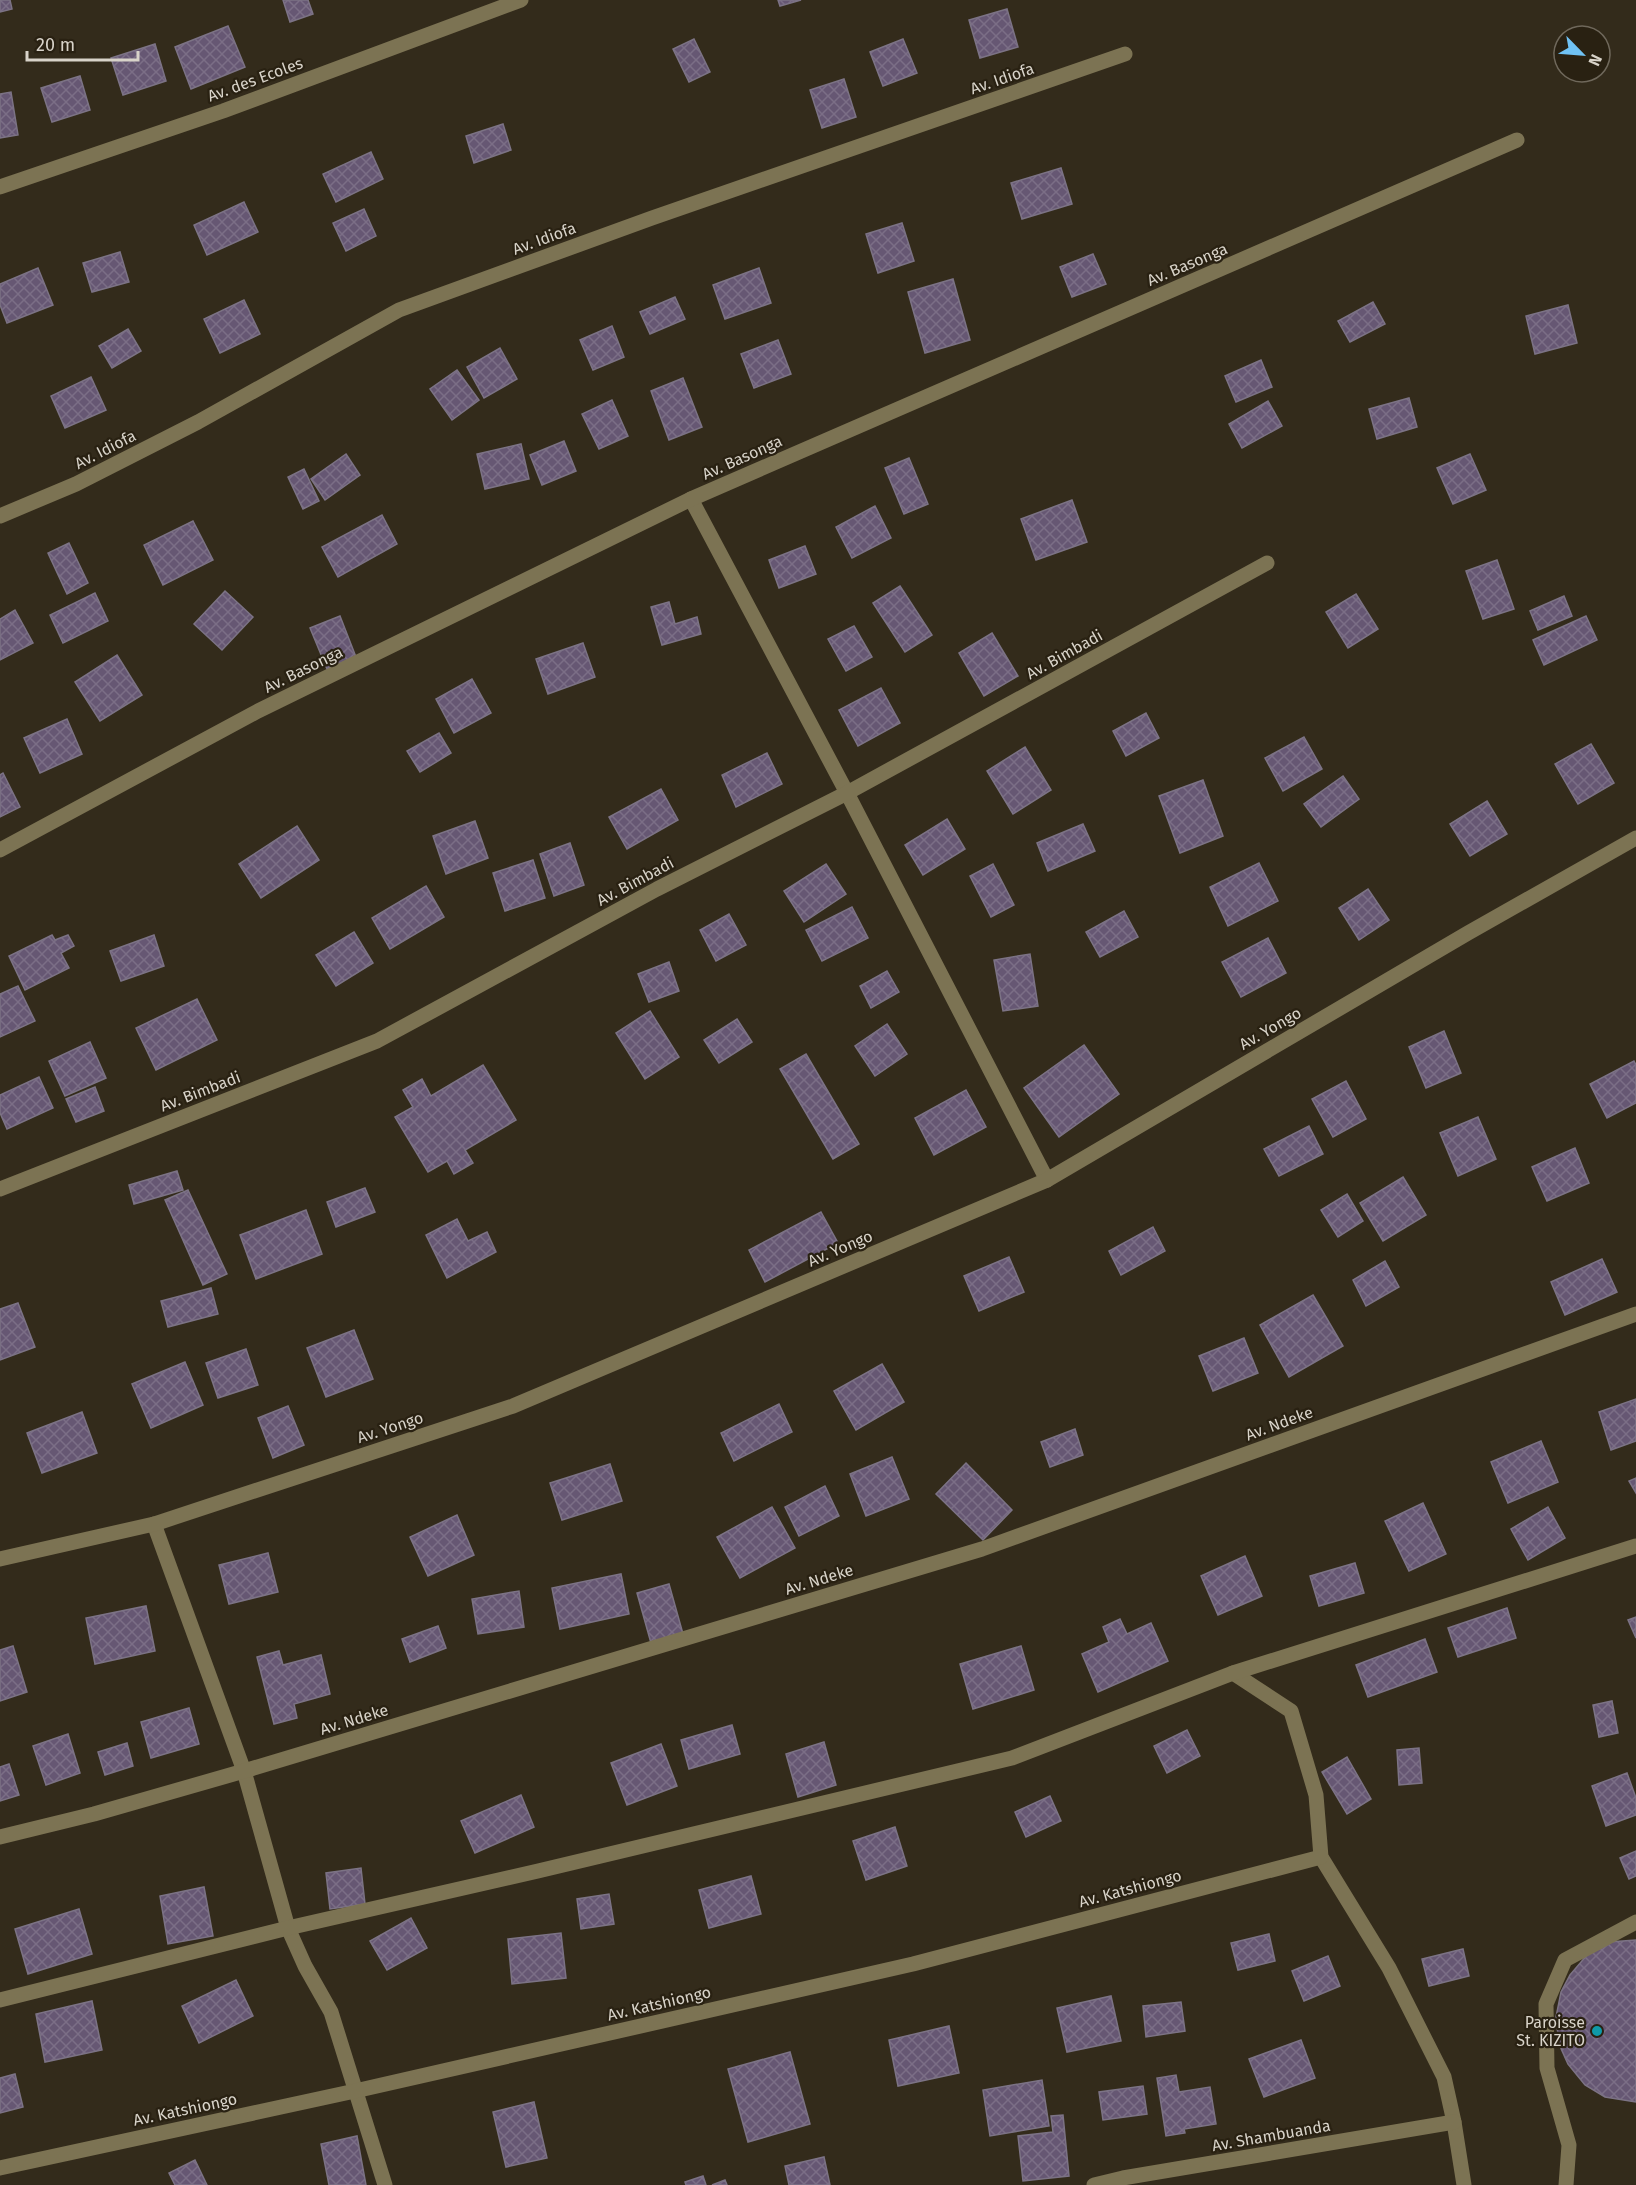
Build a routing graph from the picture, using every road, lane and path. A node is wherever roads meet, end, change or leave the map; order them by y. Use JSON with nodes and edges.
{"nodes":[{"id":1,"x":521,"y":0,"type":"edge"},
{"id":2,"x":1125,"y":54,"type":"dead end"},
{"id":3,"x":1517,"y":140,"type":"dead end"},
{"id":4,"x":0,"y":187,"type":"edge"},
{"id":5,"x":692,"y":499,"type":"junction"},
{"id":6,"x":0,"y":516,"type":"edge"},
{"id":7,"x":1267,"y":563,"type":"dead end"},
{"id":8,"x":847,"y":793,"type":"junction"},
{"id":9,"x":1636,"y":838,"type":"edge"},
{"id":10,"x":0,"y":850,"type":"edge"},
{"id":11,"x":1047,"y":1180,"type":"junction"},
{"id":12,"x":0,"y":1189,"type":"edge"},
{"id":13,"x":1636,"y":1314,"type":"edge"},
{"id":14,"x":154,"y":1524,"type":"junction"},
{"id":15,"x":1636,"y":1546,"type":"edge"},
{"id":16,"x":0,"y":1559,"type":"edge"},
{"id":17,"x":1233,"y":1673,"type":"junction"},
{"id":18,"x":244,"y":1771,"type":"junction"},
{"id":19,"x":0,"y":1837,"type":"edge"},
{"id":20,"x":1321,"y":1857,"type":"junction"},
{"id":21,"x":1636,"y":1922,"type":"edge"},
{"id":22,"x":288,"y":1928,"type":"junction"},
{"id":23,"x":0,"y":2000,"type":"edge"},
{"id":24,"x":355,"y":2091,"type":"junction"},
{"id":25,"x":1454,"y":2122,"type":"junction"},
{"id":26,"x":0,"y":2168,"type":"edge"},
{"id":27,"x":386,"y":2185,"type":"edge"},
{"id":28,"x":1094,"y":2185,"type":"edge"},
{"id":29,"x":1464,"y":2185,"type":"edge"},
{"id":30,"x":1566,"y":2185,"type":"edge"}],
"edges":[{"from":1,"to":4,"type":"street","name":"Av. des Ecoles"},
{"from":2,"to":6,"type":"street","name":"Av. Idiofa"},
{"from":3,"to":5,"type":"street","name":"Av. Basonga"},
{"from":5,"to":8,"type":"street"},
{"from":5,"to":10,"type":"street","name":"Av. Basonga"},
{"from":7,"to":8,"type":"street","name":"Av. Bimbadi"},
{"from":8,"to":11,"type":"street"},
{"from":8,"to":12,"type":"street","name":"Av. Bimbadi"},
{"from":9,"to":11,"type":"street","name":"Av. Yongo"},
{"from":11,"to":14,"type":"street","name":"Av. Yongo"},
{"from":13,"to":18,"type":"street","name":"Av. Ndeke"},
{"from":14,"to":16,"type":"street","name":"Av. Yongo"},
{"from":14,"to":18,"type":"street"},
{"from":15,"to":17,"type":"street"},
{"from":17,"to":20,"type":"street"},
{"from":17,"to":22,"type":"street"},
{"from":18,"to":19,"type":"street","name":"Av. Ndeke"},
{"from":18,"to":22,"type":"street"},
{"from":20,"to":24,"type":"street","name":"Av. Katshiongo"},
{"from":20,"to":25,"type":"street"},
{"from":21,"to":30,"type":"street"},
{"from":22,"to":23,"type":"street"},
{"from":22,"to":24,"type":"street"},
{"from":24,"to":26,"type":"street","name":"Av. Katshiongo"},
{"from":24,"to":27,"type":"street"},
{"from":25,"to":28,"type":"street","name":"Av. Shambuanda"},
{"from":25,"to":29,"type":"street"}]}
